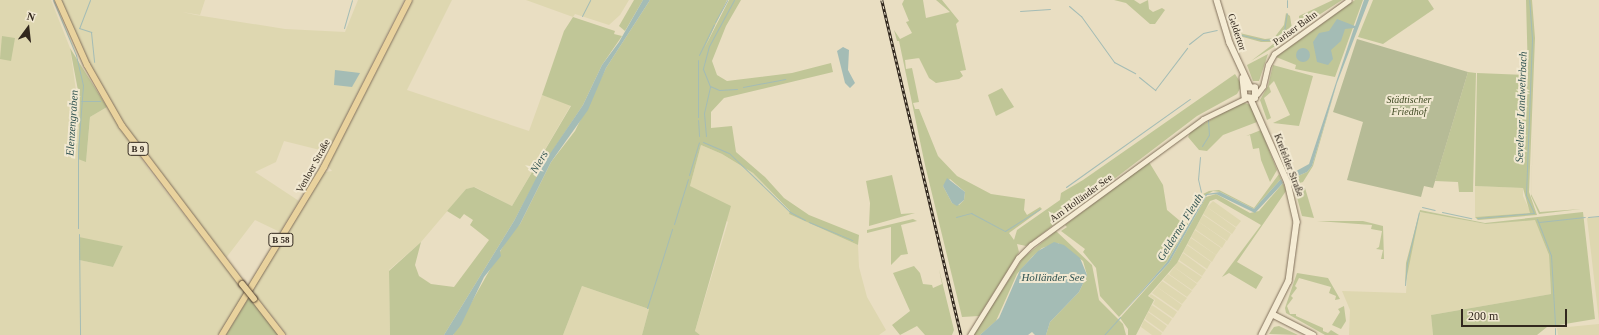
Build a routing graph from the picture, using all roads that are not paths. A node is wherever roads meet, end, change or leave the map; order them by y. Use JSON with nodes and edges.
{"nodes":[{"id":1,"x":58,"y":0,"type":"edge"},
{"id":2,"x":410,"y":0,"type":"edge"},
{"id":3,"x":1217,"y":0,"type":"edge"},
{"id":4,"x":1349,"y":0,"type":"edge"},
{"id":5,"x":1250,"y":93,"type":"junction"},
{"id":6,"x":1274,"y":315,"type":"junction"},
{"id":7,"x":222,"y":335,"type":"edge"},
{"id":8,"x":282,"y":335,"type":"edge"},
{"id":9,"x":970,"y":335,"type":"edge"},
{"id":10,"x":1262,"y":335,"type":"edge"},
{"id":11,"x":1313,"y":335,"type":"edge"}],
"edges":[{"from":1,"to":8,"type":"main road","number":"B 9","bridge":true},
{"from":2,"to":7,"type":"main road","name":"Venloer Straße","number":"B 58"},
{"from":3,"to":5,"type":"main road","name":"Geldertor"},
{"from":4,"to":5,"type":"street","name":"Pariser Bahn"},
{"from":5,"to":6,"type":"main road","name":"Krefelder Straße"},
{"from":5,"to":9,"type":"street","name":"Am Holländer See"},
{"from":6,"to":10,"type":"main road","name":"Krefelder Straße"},
{"from":6,"to":11,"type":"main road"}]}
